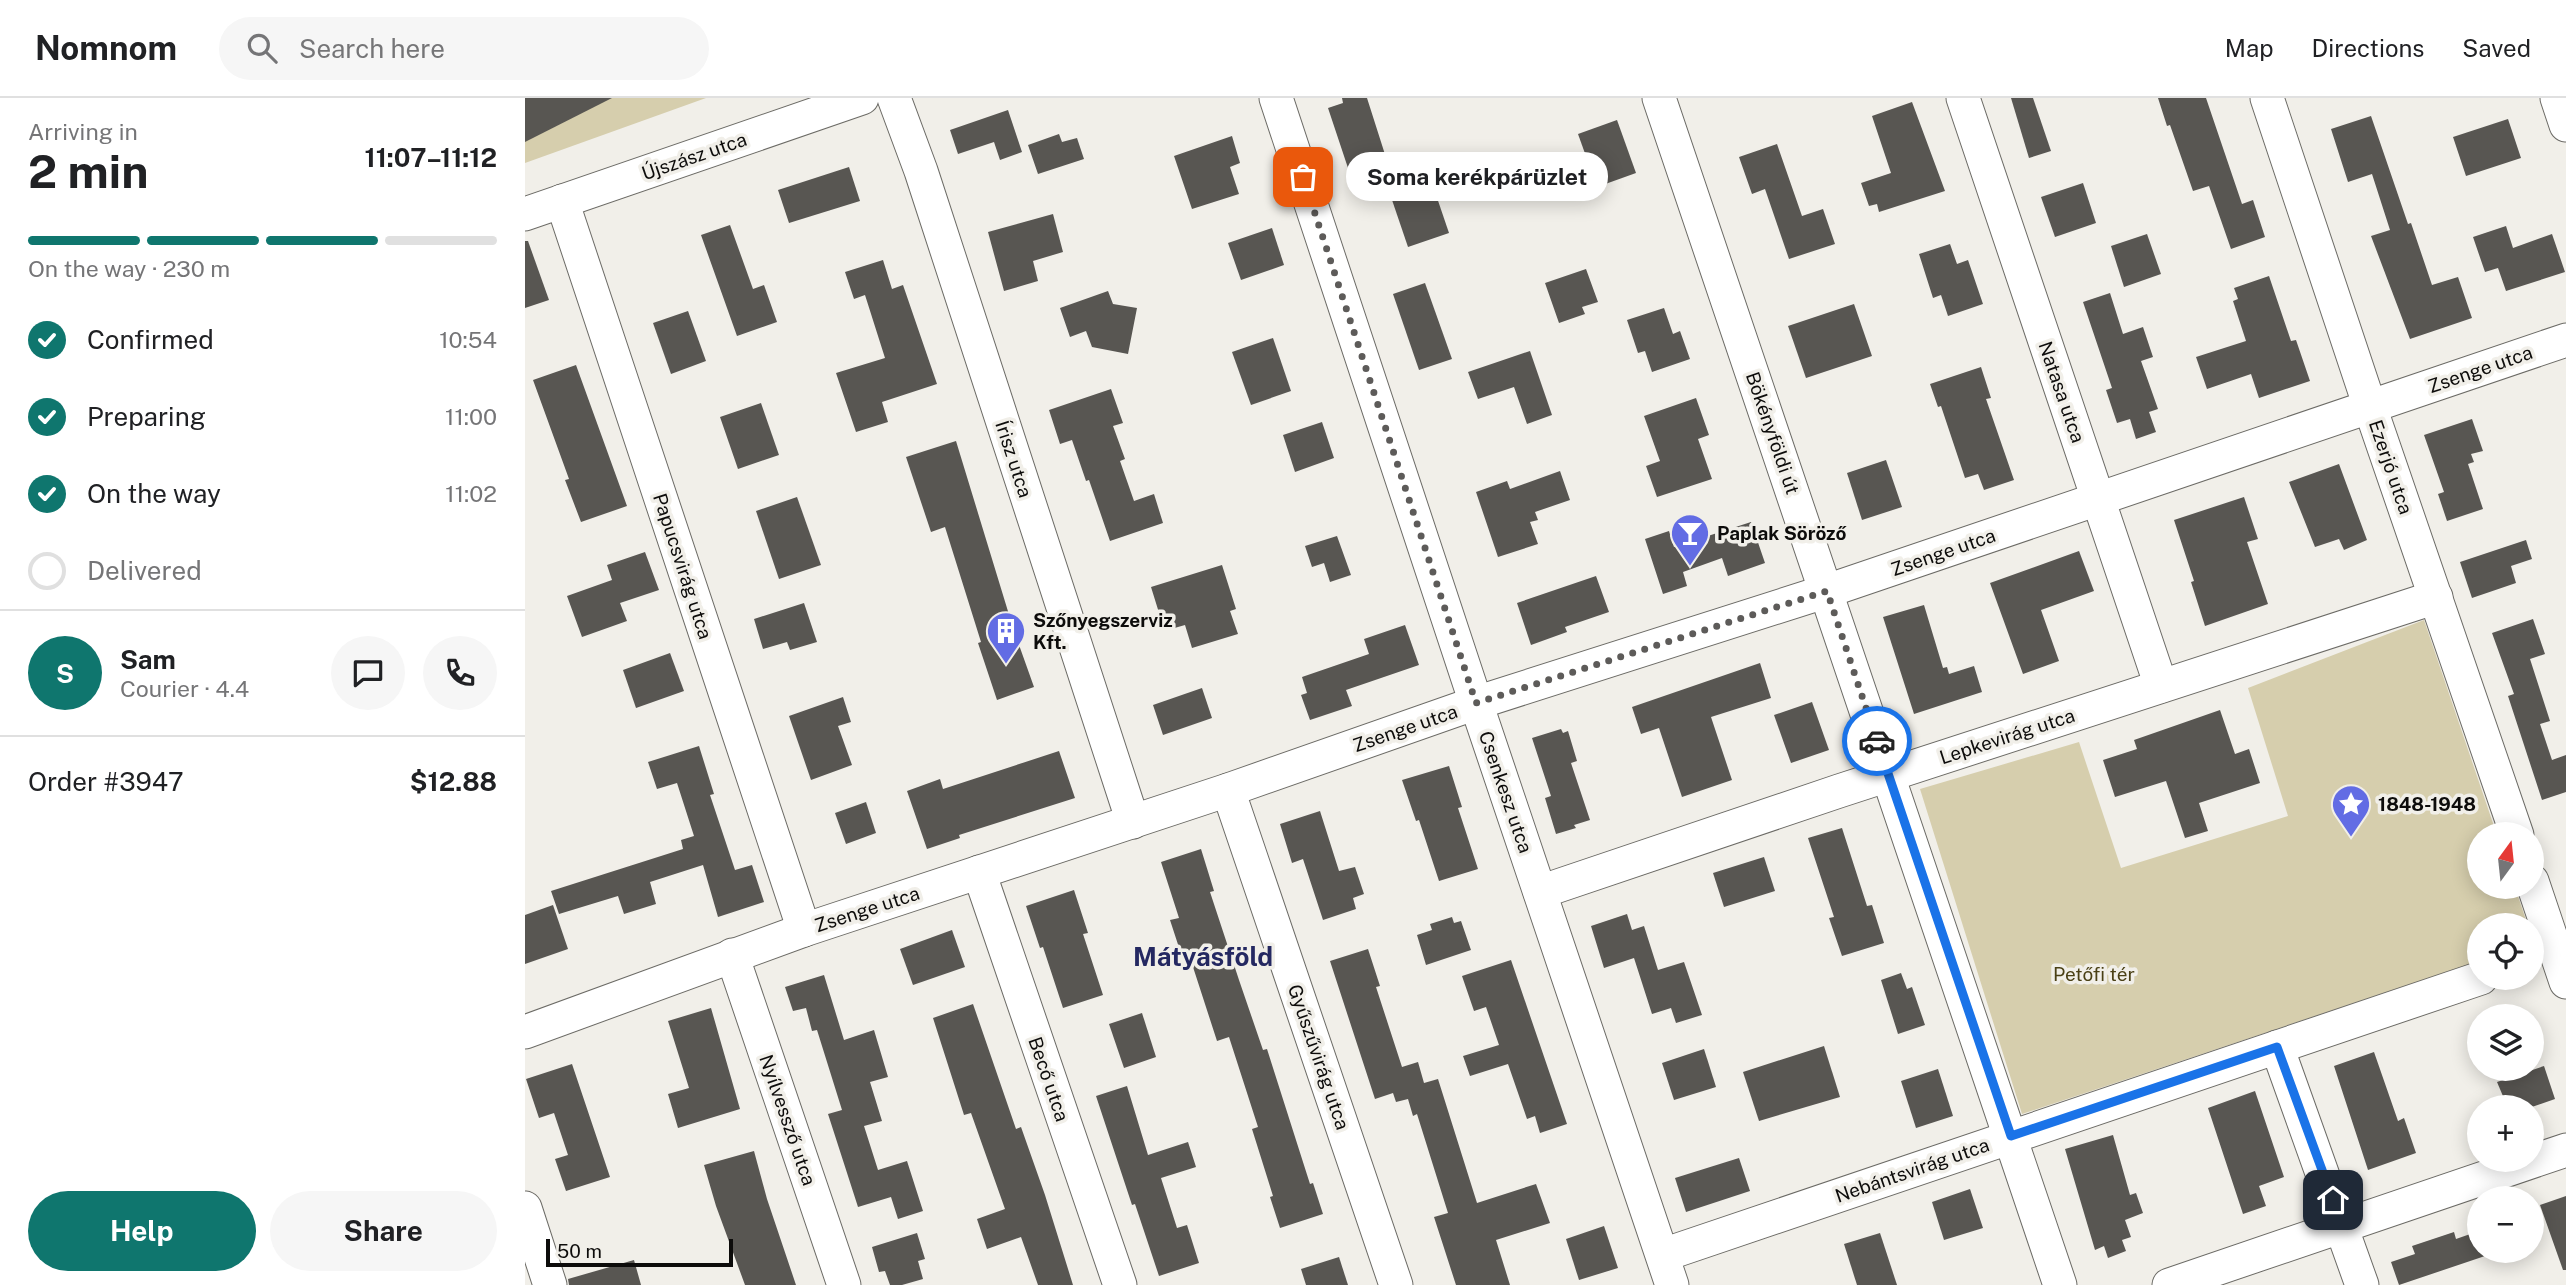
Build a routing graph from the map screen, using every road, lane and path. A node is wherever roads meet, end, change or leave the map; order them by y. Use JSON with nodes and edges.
{"nodes":[{"id":1,"x":862,"y":98,"type":"edge"},
{"id":2,"x":894,"y":98,"type":"edge"},
{"id":3,"x":1276,"y":98,"type":"edge"},
{"id":4,"x":1659,"y":98,"type":"edge"},
{"id":5,"x":1963,"y":98,"type":"edge"},
{"id":6,"x":2267,"y":98,"type":"edge"},
{"id":7,"x":2557,"y":98,"type":"edge"},
{"id":8,"x":2566,"y":125,"type":"edge"},
{"id":9,"x":562,"y":201,"type":"junction"},
{"id":10,"x":525,"y":214,"type":"edge"},
{"id":11,"x":2566,"y":340,"type":"edge"},
{"id":12,"x":2370,"y":407,"type":"junction"},
{"id":13,"x":2098,"y":499,"type":"junction"},
{"id":14,"x":1827,"y":591,"type":"junction"},
{"id":15,"x":2436,"y":597,"type":"junction"},
{"id":16,"x":2161,"y":686,"type":"junction"},
{"id":17,"x":1476,"y":703,"type":"junction"},
{"id":18,"x":1888,"y":775,"type":"junction"},
{"id":19,"x":1228,"y":790,"type":"junction"},
{"id":20,"x":1133,"y":822,"type":"junction"},
{"id":21,"x":2513,"y":822,"type":"edge"},
{"id":22,"x":979,"y":872,"type":"junction"},
{"id":23,"x":1540,"y":892,"type":"junction"},
{"id":24,"x":2537,"y":900,"type":"edge"},
{"id":25,"x":804,"y":930,"type":"junction"},
{"id":26,"x":732,"y":955,"type":"junction"},
{"id":27,"x":2552,"y":965,"type":"edge"},
{"id":28,"x":2467,"y":983,"type":"edge"},
{"id":29,"x":525,"y":1032,"type":"edge"},
{"id":30,"x":2277,"y":1047,"type":"junction"},
{"id":31,"x":2011,"y":1136,"type":"junction"},
{"id":32,"x":2566,"y":1150,"type":"edge"},
{"id":33,"x":525,"y":1208,"type":"edge"},
{"id":34,"x":2343,"y":1225,"type":"junction"},
{"id":35,"x":1668,"y":1270,"type":"edge"},
{"id":36,"x":550,"y":1285,"type":"edge"},
{"id":37,"x":843,"y":1285,"type":"edge"},
{"id":38,"x":1119,"y":1285,"type":"edge"},
{"id":39,"x":1396,"y":1285,"type":"edge"},
{"id":40,"x":2060,"y":1285,"type":"edge"},
{"id":41,"x":2169,"y":1285,"type":"edge"},
{"id":42,"x":2362,"y":1285,"type":"edge"}],
"edges":[{"from":1,"to":9,"type":"street","name":"Újszász utca"},
{"from":2,"to":20,"type":"street","name":"Írisz utca"},
{"from":3,"to":17,"type":"street","name":"Csenkesz utca"},
{"from":4,"to":14,"type":"street","name":"Bökényföldi út"},
{"from":5,"to":13,"type":"street","name":"Natasa utca"},
{"from":6,"to":12,"type":"street","name":"Ezerjó utca"},
{"from":7,"to":8,"type":"street"},
{"from":9,"to":10,"type":"street","name":"Újszász utca"},
{"from":9,"to":25,"type":"street","name":"Papucsvirág utca"},
{"from":11,"to":12,"type":"street","name":"Zsenge utca"},
{"from":12,"to":13,"type":"street","name":"Zsenge utca"},
{"from":12,"to":15,"type":"street","name":"Ezerjó utca"},
{"from":13,"to":14,"type":"street","name":"Zsenge utca"},
{"from":13,"to":16,"type":"street","name":"Natasa utca"},
{"from":14,"to":17,"type":"street","name":"Zsenge utca"},
{"from":14,"to":18,"type":"street","name":"Bökényföldi út"},
{"from":15,"to":16,"type":"street","name":"Lepkevirág utca"},
{"from":15,"to":21,"type":"street","name":"Ezerjó utca"},
{"from":16,"to":18,"type":"street","name":"Lepkevirág utca"},
{"from":17,"to":19,"type":"street","name":"Zsenge utca"},
{"from":17,"to":23,"type":"street","name":"Csenkesz utca"},
{"from":18,"to":23,"type":"street","name":"Lepkevirág utca"},
{"from":18,"to":31,"type":"street","name":"Bökényföldi út"},
{"from":19,"to":20,"type":"street","name":"Zsenge utca"},
{"from":19,"to":39,"type":"street","name":"Gyűszűvirág utca"},
{"from":20,"to":22,"type":"street","name":"Zsenge utca"},
{"from":22,"to":25,"type":"street","name":"Zsenge utca"},
{"from":22,"to":38,"type":"street","name":"Becő utca"},
{"from":23,"to":35,"type":"street","name":"Csenkesz utca"},
{"from":24,"to":27,"type":"street"},
{"from":25,"to":26,"type":"street","name":"Zsenge utca"},
{"from":26,"to":29,"type":"street","name":"Zsenge utca"},
{"from":26,"to":37,"type":"street","name":"Nyílvessző utca"},
{"from":28,"to":30,"type":"street","name":"Nebántsvirág utca"},
{"from":30,"to":31,"type":"street","name":"Nebántsvirág utca"},
{"from":30,"to":34,"type":"street"},
{"from":31,"to":35,"type":"street","name":"Nebántsvirág utca"},
{"from":31,"to":40,"type":"street","name":"Bökényföldi út"},
{"from":32,"to":34,"type":"street"},
{"from":33,"to":36,"type":"street"},
{"from":34,"to":41,"type":"street"},
{"from":34,"to":42,"type":"street"}]}
